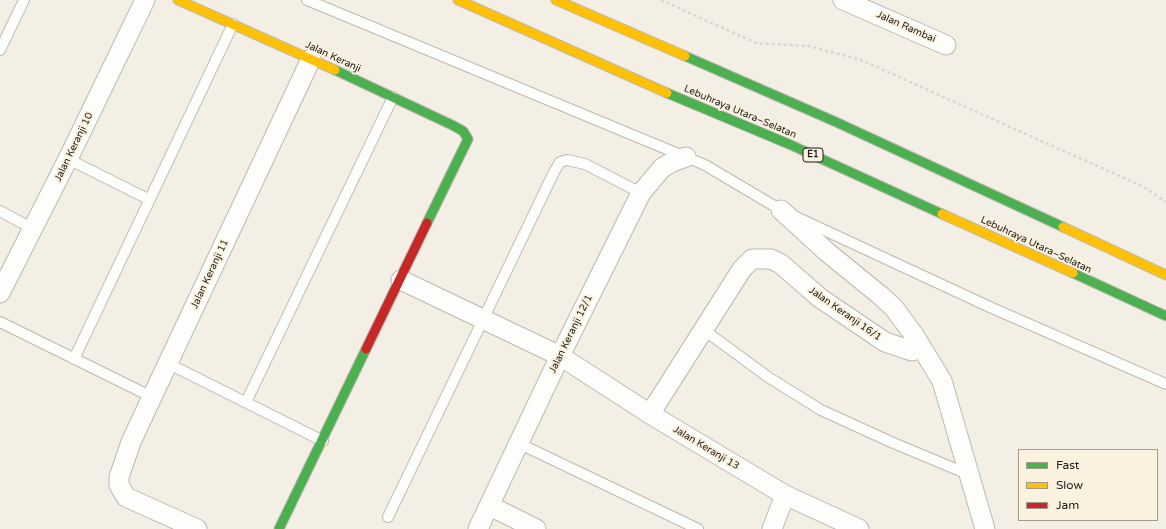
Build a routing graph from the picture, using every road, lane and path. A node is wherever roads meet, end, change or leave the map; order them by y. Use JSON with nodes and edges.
{"nodes":[{"id":1,"x":24,"y":0,"type":"edge"},
{"id":2,"x":145,"y":0,"type":"edge"},
{"id":3,"x":178,"y":0,"type":"edge"},
{"id":4,"x":307,"y":0,"type":"edge"},
{"id":5,"x":458,"y":0,"type":"edge"},
{"id":6,"x":556,"y":0,"type":"edge"},
{"id":7,"x":661,"y":0,"type":"edge"},
{"id":8,"x":843,"y":0,"type":"edge"},
{"id":9,"x":233,"y":24,"type":"junction"},
{"id":10,"x":946,"y":45,"type":"dead end"},
{"id":11,"x":0,"y":50,"type":"edge"},
{"id":12,"x":311,"y":59,"type":"junction"},
{"id":13,"x":393,"y":97,"type":"junction"},
{"id":14,"x":686,"y":157,"type":"junction"},
{"id":15,"x":68,"y":159,"type":"junction"},
{"id":16,"x":641,"y":193,"type":"junction"},
{"id":17,"x":148,"y":199,"type":"junction"},
{"id":18,"x":1166,"y":202,"type":"edge"},
{"id":19,"x":781,"y":210,"type":"junction"},
{"id":20,"x":0,"y":211,"type":"edge"},
{"id":21,"x":33,"y":229,"type":"junction"},
{"id":22,"x":1166,"y":275,"type":"edge"},
{"id":23,"x":401,"y":280,"type":"junction"},
{"id":24,"x":0,"y":293,"type":"edge"},
{"id":25,"x":1166,"y":316,"type":"edge"},
{"id":26,"x":484,"y":320,"type":"junction"},
{"id":27,"x":0,"y":322,"type":"edge"},
{"id":28,"x":704,"y":330,"type":"junction"},
{"id":29,"x":922,"y":348,"type":"junction"},
{"id":30,"x":560,"y":356,"type":"junction"},
{"id":31,"x":74,"y":359,"type":"junction"},
{"id":32,"x":167,"y":363,"type":"junction"},
{"id":33,"x":1166,"y":384,"type":"edge"},
{"id":34,"x":152,"y":396,"type":"junction"},
{"id":35,"x":246,"y":402,"type":"junction"},
{"id":36,"x":650,"y":414,"type":"junction"},
{"id":37,"x":323,"y":441,"type":"junction"},
{"id":38,"x":518,"y":443,"type":"junction"},
{"id":39,"x":970,"y":475,"type":"junction"},
{"id":40,"x":785,"y":495,"type":"junction"},
{"id":41,"x":490,"y":506,"type":"junction"},
{"id":42,"x":388,"y":517,"type":"dead end"},
{"id":43,"x":197,"y":529,"type":"edge"},
{"id":44,"x":279,"y":529,"type":"edge"},
{"id":45,"x":478,"y":529,"type":"edge"},
{"id":46,"x":536,"y":529,"type":"edge"},
{"id":47,"x":698,"y":529,"type":"edge"},
{"id":48,"x":772,"y":529,"type":"edge"},
{"id":49,"x":859,"y":529,"type":"edge"},
{"id":50,"x":985,"y":529,"type":"edge"}],
"edges":[{"from":1,"to":11,"type":"lane"},
{"from":2,"to":15,"type":"street","name":"Jalan Keranji 10"},
{"from":3,"to":9,"type":"main road","name":"Jalan Keranji"},
{"from":4,"to":14,"type":"lane"},
{"from":5,"to":25,"type":"main road","name":"Lebuhraya Utara–Selatan","number":"E1"},
{"from":6,"to":22,"type":"main road"},
{"from":7,"to":18,"type":"path"},
{"from":8,"to":10,"type":"street","name":"Jalan Rambai"},
{"from":9,"to":12,"type":"main road","name":"Jalan Keranji"},
{"from":9,"to":17,"type":"lane"},
{"from":12,"to":13,"type":"main road","name":"Jalan Keranji"},
{"from":12,"to":32,"type":"street","name":"Jalan Keranji 11"},
{"from":13,"to":23,"type":"main road","name":"Jalan Keranji"},
{"from":13,"to":35,"type":"lane"},
{"from":14,"to":16,"type":"street","name":"Jalan Keranji 12/1"},
{"from":14,"to":19,"type":"lane"},
{"from":15,"to":17,"type":"lane"},
{"from":15,"to":21,"type":"street","name":"Jalan Keranji 10"},
{"from":16,"to":26,"type":"lane"},
{"from":16,"to":30,"type":"street","name":"Jalan Keranji 12/1"},
{"from":17,"to":31,"type":"lane"},
{"from":19,"to":29,"type":"street"},
{"from":19,"to":33,"type":"lane"},
{"from":20,"to":21,"type":"lane"},
{"from":21,"to":24,"type":"street","name":"Jalan Keranji 10"},
{"from":23,"to":26,"type":"street","name":"Jalan Keranji 13"},
{"from":23,"to":37,"type":"main road"},
{"from":26,"to":30,"type":"street","name":"Jalan Keranji 13"},
{"from":26,"to":42,"type":"lane"},
{"from":27,"to":31,"type":"lane"},
{"from":28,"to":29,"type":"street","name":"Jalan Keranji 16/1"},
{"from":28,"to":36,"type":"street"},
{"from":28,"to":39,"type":"lane"},
{"from":29,"to":39,"type":"street"},
{"from":30,"to":36,"type":"street","name":"Jalan Keranji 13"},
{"from":30,"to":38,"type":"street","name":"Jalan Keranji 12/1"},
{"from":31,"to":34,"type":"lane"},
{"from":32,"to":34,"type":"street","name":"Jalan Keranji 11"},
{"from":32,"to":35,"type":"lane"},
{"from":34,"to":43,"type":"street","name":"Jalan Keranji 11"},
{"from":35,"to":37,"type":"lane"},
{"from":36,"to":40,"type":"street","name":"Jalan Keranji 13"},
{"from":37,"to":44,"type":"main road"},
{"from":38,"to":41,"type":"street","name":"Jalan Keranji 12/1"},
{"from":38,"to":47,"type":"lane"},
{"from":39,"to":50,"type":"street"},
{"from":40,"to":48,"type":"street"},
{"from":40,"to":49,"type":"street","name":"Jalan Keranji 13"},
{"from":41,"to":45,"type":"street","name":"Jalan Keranji 12/1"},
{"from":41,"to":46,"type":"street"}]}
